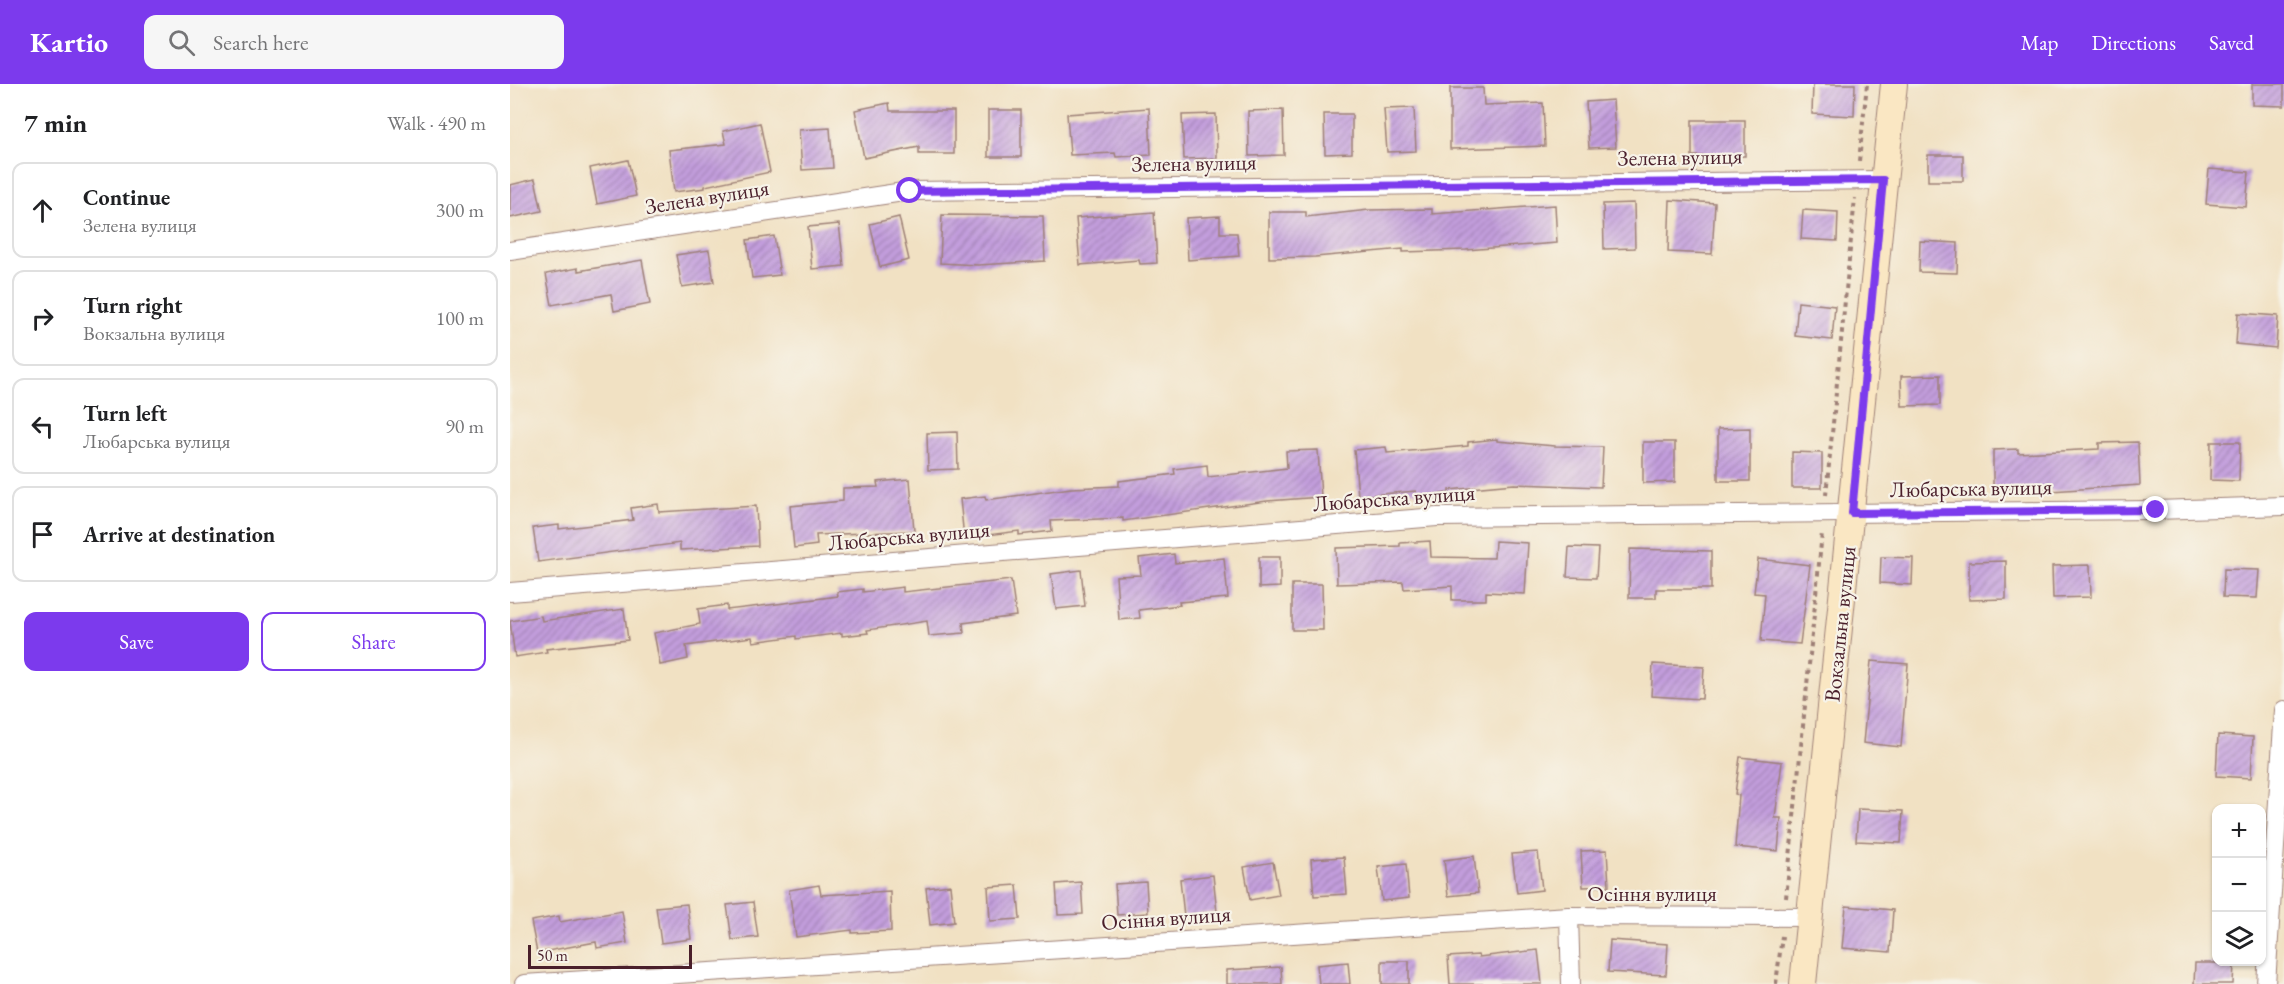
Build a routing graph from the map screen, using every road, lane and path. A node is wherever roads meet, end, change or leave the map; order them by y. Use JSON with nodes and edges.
{"nodes":[{"id":1,"x":1893,"y":84,"type":"edge"},
{"id":2,"x":1883,"y":180,"type":"junction"},
{"id":3,"x":510,"y":251,"type":"edge"},
{"id":4,"x":2284,"y":506,"type":"edge"},
{"id":5,"x":1852,"y":513,"type":"junction"},
{"id":6,"x":510,"y":592,"type":"edge"},
{"id":7,"x":2284,"y":710,"type":"edge"},
{"id":8,"x":1569,"y":916,"type":"junction"},
{"id":9,"x":1810,"y":917,"type":"junction"},
{"id":10,"x":524,"y":984,"type":"edge"},
{"id":11,"x":1571,"y":984,"type":"edge"},
{"id":12,"x":1803,"y":984,"type":"edge"},
{"id":13,"x":2266,"y":984,"type":"edge"}],
"edges":[{"from":1,"to":2,"type":"main road","name":"Вокзальна вулиця"},
{"from":2,"to":3,"type":"street","name":"Зелена вулиця"},
{"from":2,"to":5,"type":"main road","name":"Вокзальна вулиця"},
{"from":4,"to":5,"type":"street","name":"Любарська вулиця"},
{"from":5,"to":6,"type":"street","name":"Любарська вулиця"},
{"from":5,"to":9,"type":"main road","name":"Вокзальна вулиця"},
{"from":7,"to":13,"type":"street"},
{"from":8,"to":9,"type":"street","name":"Осіння вулиця"},
{"from":8,"to":10,"type":"street","name":"Осіння вулиця"},
{"from":8,"to":11,"type":"street"},
{"from":9,"to":12,"type":"main road","name":"Вокзальна вулиця"}]}
